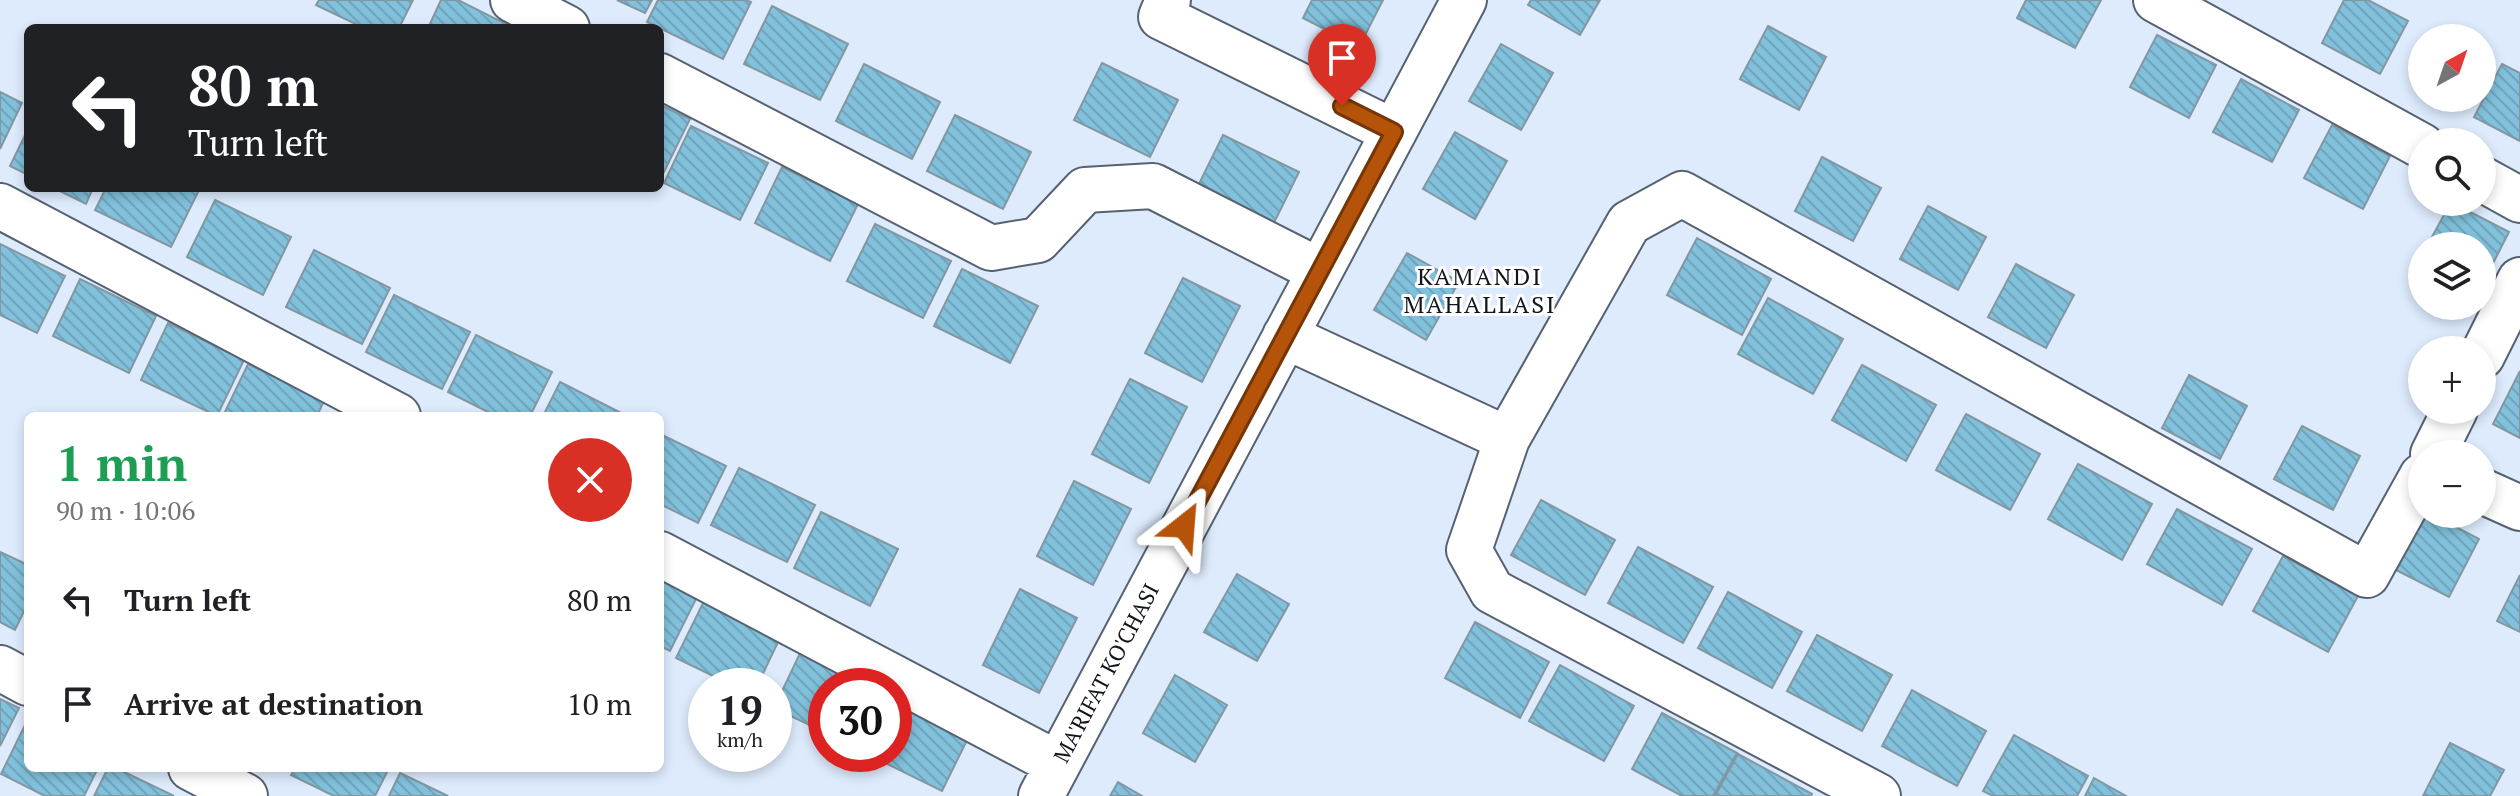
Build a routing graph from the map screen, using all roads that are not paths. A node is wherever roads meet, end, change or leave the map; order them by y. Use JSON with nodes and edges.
{"nodes":[{"id":1,"x":513,"y":0,"type":"edge"},
{"id":2,"x":1168,"y":0,"type":"edge"},
{"id":3,"x":1464,"y":0,"type":"edge"},
{"id":4,"x":2156,"y":0,"type":"edge"},
{"id":5,"x":559,"y":24,"type":"edge"},
{"id":6,"x":664,"y":78,"type":"edge"},
{"id":7,"x":1394,"y":132,"type":"junction"},
{"id":8,"x":2408,"y":138,"type":"edge"},
{"id":9,"x":2496,"y":187,"type":"edge"},
{"id":10,"x":2520,"y":200,"type":"edge"},
{"id":11,"x":0,"y":206,"type":"edge"},
{"id":12,"x":1318,"y":270,"type":"junction"},
{"id":13,"x":2520,"y":280,"type":"edge"},
{"id":14,"x":1285,"y":336,"type":"junction"},
{"id":15,"x":2492,"y":336,"type":"edge"},
{"id":16,"x":390,"y":412,"type":"edge"},
{"id":17,"x":1507,"y":439,"type":"junction"},
{"id":18,"x":2496,"y":497,"type":"edge"},
{"id":19,"x":2408,"y":501,"type":"edge"},
{"id":20,"x":2520,"y":508,"type":"edge"},
{"id":21,"x":664,"y":556,"type":"edge"},
{"id":22,"x":0,"y":668,"type":"edge"},
{"id":23,"x":24,"y":681,"type":"edge"},
{"id":24,"x":199,"y":772,"type":"edge"},
{"id":25,"x":1049,"y":780,"type":"edge"},
{"id":26,"x":245,"y":796,"type":"edge"},
{"id":27,"x":1878,"y":796,"type":"edge"}],
"edges":[{"from":1,"to":5,"type":"street"},
{"from":2,"to":7,"type":"street"},
{"from":3,"to":7,"type":"street","name":"MA'RIFAT KO'CHASI"},
{"from":4,"to":8,"type":"street"},
{"from":6,"to":12,"type":"street"},
{"from":7,"to":12,"type":"street","name":"MA'RIFAT KO'CHASI"},
{"from":9,"to":10,"type":"street"},
{"from":11,"to":16,"type":"street"},
{"from":12,"to":14,"type":"street","name":"MA'RIFAT KO'CHASI"},
{"from":13,"to":15,"type":"street"},
{"from":14,"to":17,"type":"street"},
{"from":14,"to":25,"type":"street","name":"MA'RIFAT KO'CHASI"},
{"from":17,"to":19,"type":"street"},
{"from":17,"to":27,"type":"street"},
{"from":18,"to":20,"type":"street"},
{"from":21,"to":25,"type":"street"},
{"from":22,"to":23,"type":"street"},
{"from":24,"to":26,"type":"street"}]}
